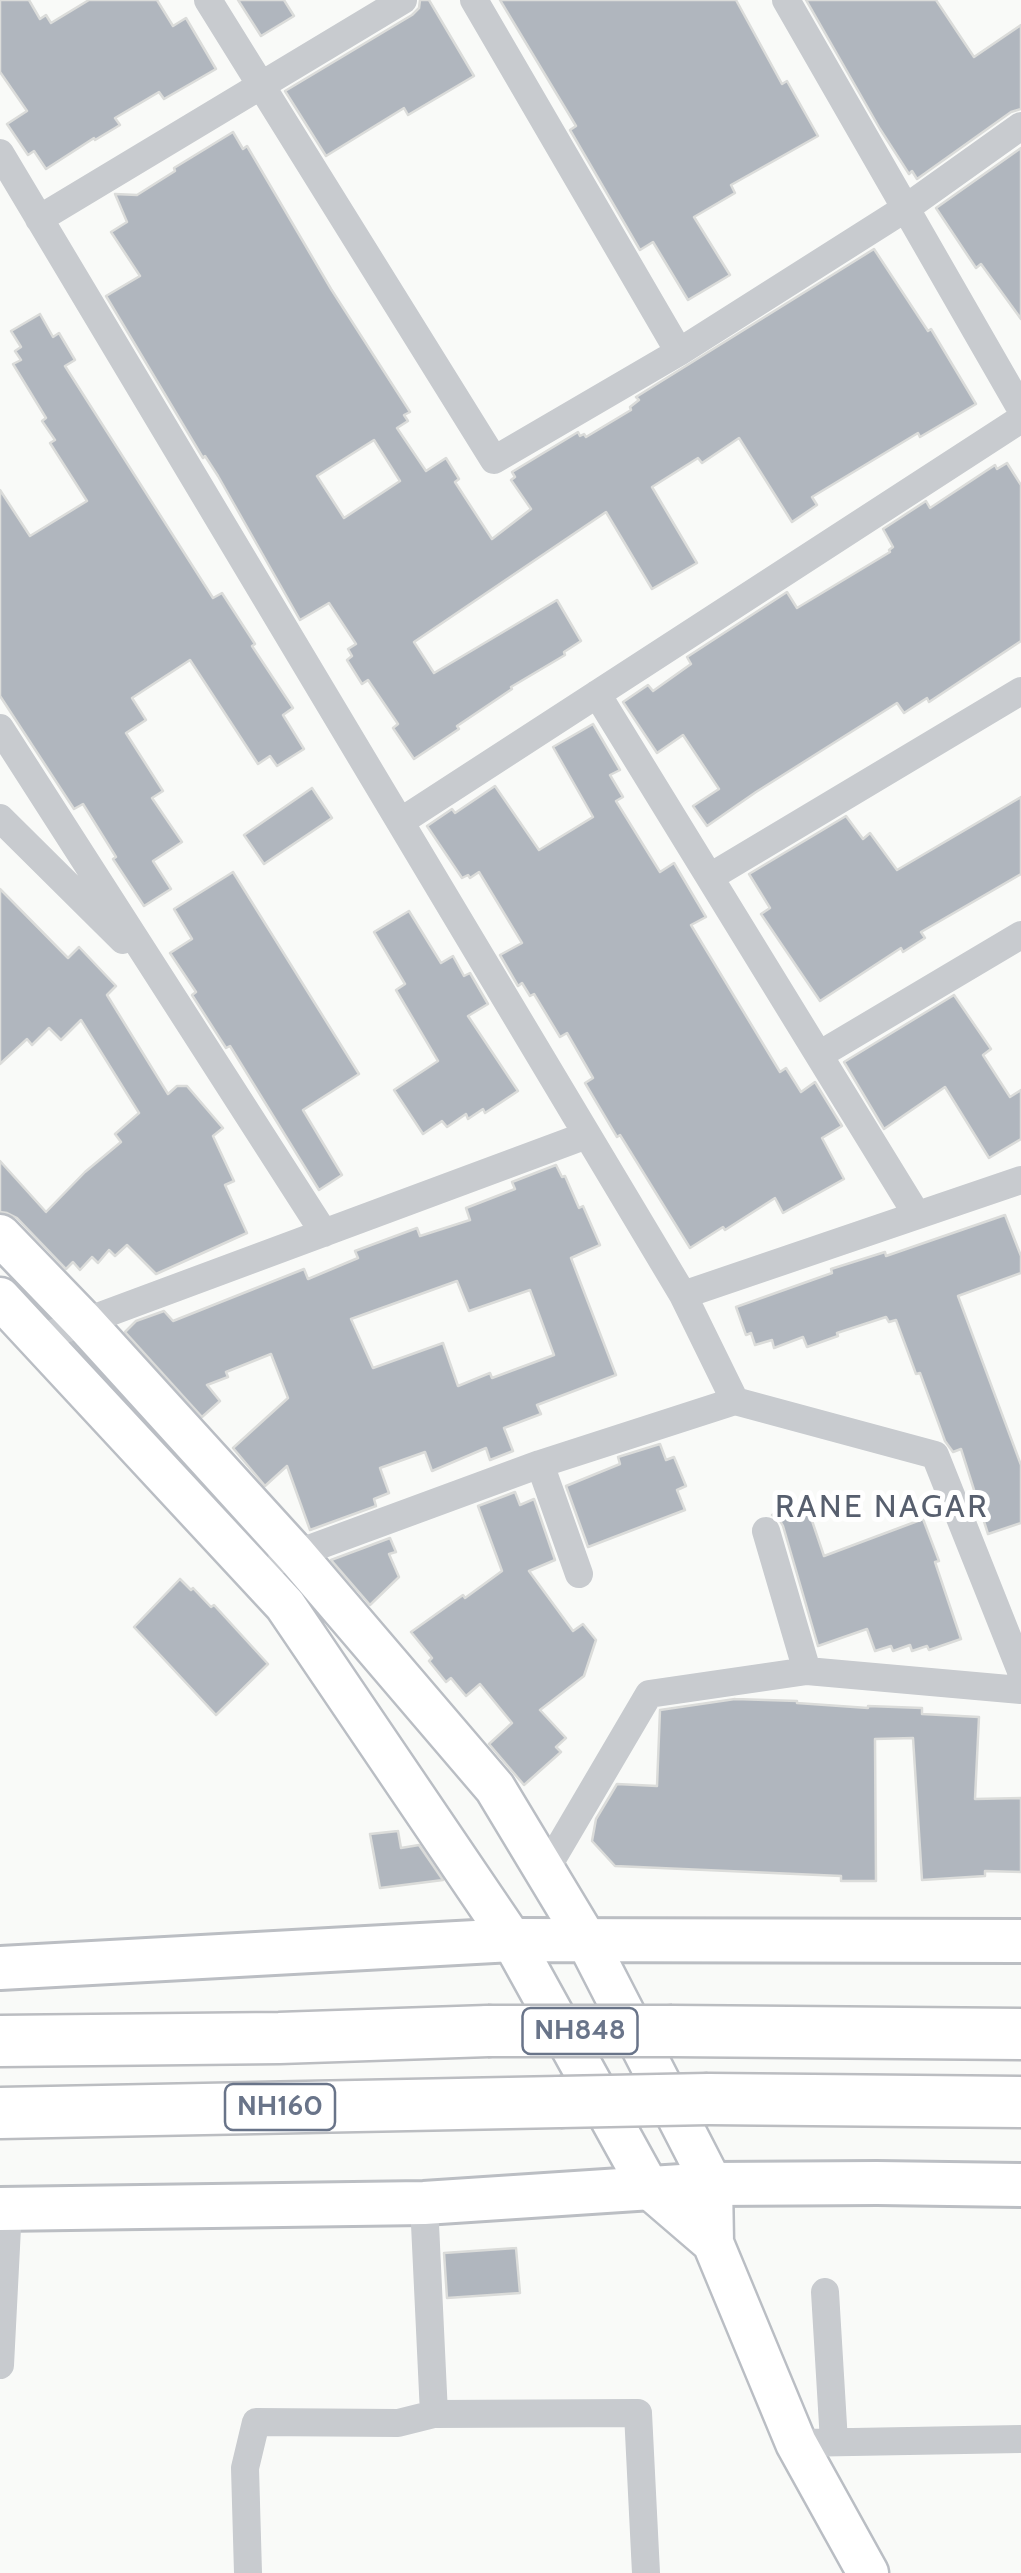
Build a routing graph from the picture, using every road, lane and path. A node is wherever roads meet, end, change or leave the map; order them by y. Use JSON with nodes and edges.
{"nodes":[{"id":1,"x":208,"y":0,"type":"edge"},
{"id":2,"x":403,"y":0,"type":"edge"},
{"id":3,"x":474,"y":0,"type":"edge"},
{"id":4,"x":786,"y":0,"type":"edge"},
{"id":5,"x":260,"y":86,"type":"junction"},
{"id":6,"x":1021,"y":126,"type":"edge"},
{"id":7,"x":0,"y":154,"type":"edge"},
{"id":8,"x":10,"y":189,"type":"edge"},
{"id":9,"x":906,"y":208,"type":"junction"},
{"id":10,"x":39,"y":218,"type":"junction"},
{"id":11,"x":680,"y":352,"type":"junction"},
{"id":12,"x":1021,"y":409,"type":"edge"},
{"id":13,"x":1021,"y":419,"type":"edge"},
{"id":14,"x":1021,"y":690,"type":"edge"},
{"id":15,"x":597,"y":694,"type":"junction"},
{"id":16,"x":0,"y":728,"type":"edge"},
{"id":17,"x":0,"y":818,"type":"edge"},
{"id":18,"x":400,"y":822,"type":"junction"},
{"id":19,"x":710,"y":877,"type":"junction"},
{"id":20,"x":1021,"y":934,"type":"edge"},
{"id":21,"x":160,"y":976,"type":"junction"},
{"id":22,"x":819,"y":1055,"type":"junction"},
{"id":23,"x":587,"y":1135,"type":"junction"},
{"id":24,"x":1021,"y":1180,"type":"edge"},
{"id":25,"x":918,"y":1215,"type":"junction"},
{"id":26,"x":324,"y":1233,"type":"junction"},
{"id":27,"x":0,"y":1235,"type":"edge"},
{"id":28,"x":683,"y":1296,"type":"junction"},
{"id":29,"x":0,"y":1298,"type":"edge"},
{"id":30,"x":84,"y":1322,"type":"junction"},
{"id":31,"x":38,"y":1339,"type":"junction"},
{"id":32,"x":735,"y":1402,"type":"junction"},
{"id":33,"x":540,"y":1464,"type":"junction"},
{"id":34,"x":766,"y":1531,"type":"dead end"},
{"id":35,"x":295,"y":1554,"type":"junction"},
{"id":36,"x":252,"y":1569,"type":"junction"},
{"id":37,"x":578,"y":1574,"type":"dead end"},
{"id":38,"x":1021,"y":1671,"type":"edge"},
{"id":39,"x":807,"y":1672,"type":"junction"},
{"id":40,"x":1021,"y":1690,"type":"edge"},
{"id":41,"x":545,"y":1871,"type":"junction"},
{"id":42,"x":512,"y":1940,"type":"junction"},
{"id":43,"x":586,"y":1940,"type":"junction"},
{"id":44,"x":1021,"y":1941,"type":"edge"},
{"id":45,"x":0,"y":1968,"type":"edge"},
{"id":46,"x":1021,"y":2034,"type":"edge"},
{"id":47,"x":0,"y":2041,"type":"edge"},
{"id":48,"x":1021,"y":2102,"type":"edge"},
{"id":49,"x":0,"y":2113,"type":"edge"},
{"id":50,"x":712,"y":2184,"type":"junction"},
{"id":51,"x":1021,"y":2185,"type":"edge"},
{"id":52,"x":650,"y":2188,"type":"junction"},
{"id":53,"x":424,"y":2204,"type":"junction"},
{"id":54,"x":4,"y":2208,"type":"edge"},
{"id":55,"x":712,"y":2243,"type":"junction"},
{"id":56,"x":824,"y":2292,"type":"dead end"},
{"id":57,"x":0,"y":2366,"type":"edge"},
{"id":58,"x":434,"y":2414,"type":"junction"},
{"id":59,"x":1021,"y":2439,"type":"edge"},
{"id":60,"x":815,"y":2443,"type":"junction"},
{"id":61,"x":248,"y":2573,"type":"edge"},
{"id":62,"x":646,"y":2573,"type":"edge"},
{"id":63,"x":868,"y":2573,"type":"edge"}],
"edges":[{"from":1,"to":5,"type":"street"},
{"from":2,"to":5,"type":"street"},
{"from":3,"to":11,"type":"street"},
{"from":4,"to":9,"type":"street"},
{"from":5,"to":10,"type":"street"},
{"from":5,"to":11,"type":"street"},
{"from":6,"to":9,"type":"street"},
{"from":7,"to":8,"type":"street"},
{"from":8,"to":10,"type":"street"},
{"from":9,"to":11,"type":"street"},
{"from":9,"to":12,"type":"street"},
{"from":10,"to":18,"type":"street"},
{"from":13,"to":15,"type":"street"},
{"from":14,"to":19,"type":"street"},
{"from":15,"to":18,"type":"street"},
{"from":15,"to":19,"type":"street"},
{"from":16,"to":21,"type":"street"},
{"from":17,"to":21,"type":"street"},
{"from":18,"to":23,"type":"street"},
{"from":19,"to":22,"type":"street"},
{"from":20,"to":22,"type":"street"},
{"from":21,"to":26,"type":"street"},
{"from":22,"to":25,"type":"street"},
{"from":23,"to":26,"type":"street"},
{"from":23,"to":28,"type":"street"},
{"from":24,"to":25,"type":"street"},
{"from":25,"to":28,"type":"street"},
{"from":26,"to":30,"type":"street"},
{"from":27,"to":30,"type":"street"},
{"from":28,"to":32,"type":"street"},
{"from":29,"to":31,"type":"street"},
{"from":30,"to":31,"type":"street"},
{"from":30,"to":35,"type":"street"},
{"from":31,"to":36,"type":"street"},
{"from":32,"to":33,"type":"street"},
{"from":32,"to":38,"type":"street"},
{"from":33,"to":35,"type":"street"},
{"from":33,"to":37,"type":"street"},
{"from":34,"to":39,"type":"street"},
{"from":35,"to":36,"type":"street"},
{"from":35,"to":41,"type":"street"},
{"from":36,"to":42,"type":"street"},
{"from":39,"to":40,"type":"street"},
{"from":39,"to":41,"type":"street"},
{"from":41,"to":43,"type":"street"},
{"from":42,"to":43,"type":"main road"},
{"from":42,"to":45,"type":"main road"},
{"from":42,"to":52,"type":"street"},
{"from":43,"to":44,"type":"main road"},
{"from":43,"to":50,"type":"street"},
{"from":46,"to":47,"type":"highway","number":"NH848","bridge":true},
{"from":48,"to":49,"type":"highway","number":"NH160","bridge":true},
{"from":50,"to":51,"type":"main road"},
{"from":50,"to":52,"type":"main road"},
{"from":50,"to":55,"type":"street"},
{"from":52,"to":53,"type":"main road"},
{"from":52,"to":55,"type":"street"},
{"from":53,"to":54,"type":"main road"},
{"from":53,"to":58,"type":"street"},
{"from":54,"to":57,"type":"street"},
{"from":55,"to":60,"type":"street"},
{"from":56,"to":60,"type":"street"},
{"from":58,"to":61,"type":"street"},
{"from":58,"to":62,"type":"street"},
{"from":59,"to":60,"type":"street"},
{"from":60,"to":63,"type":"street"}]}
